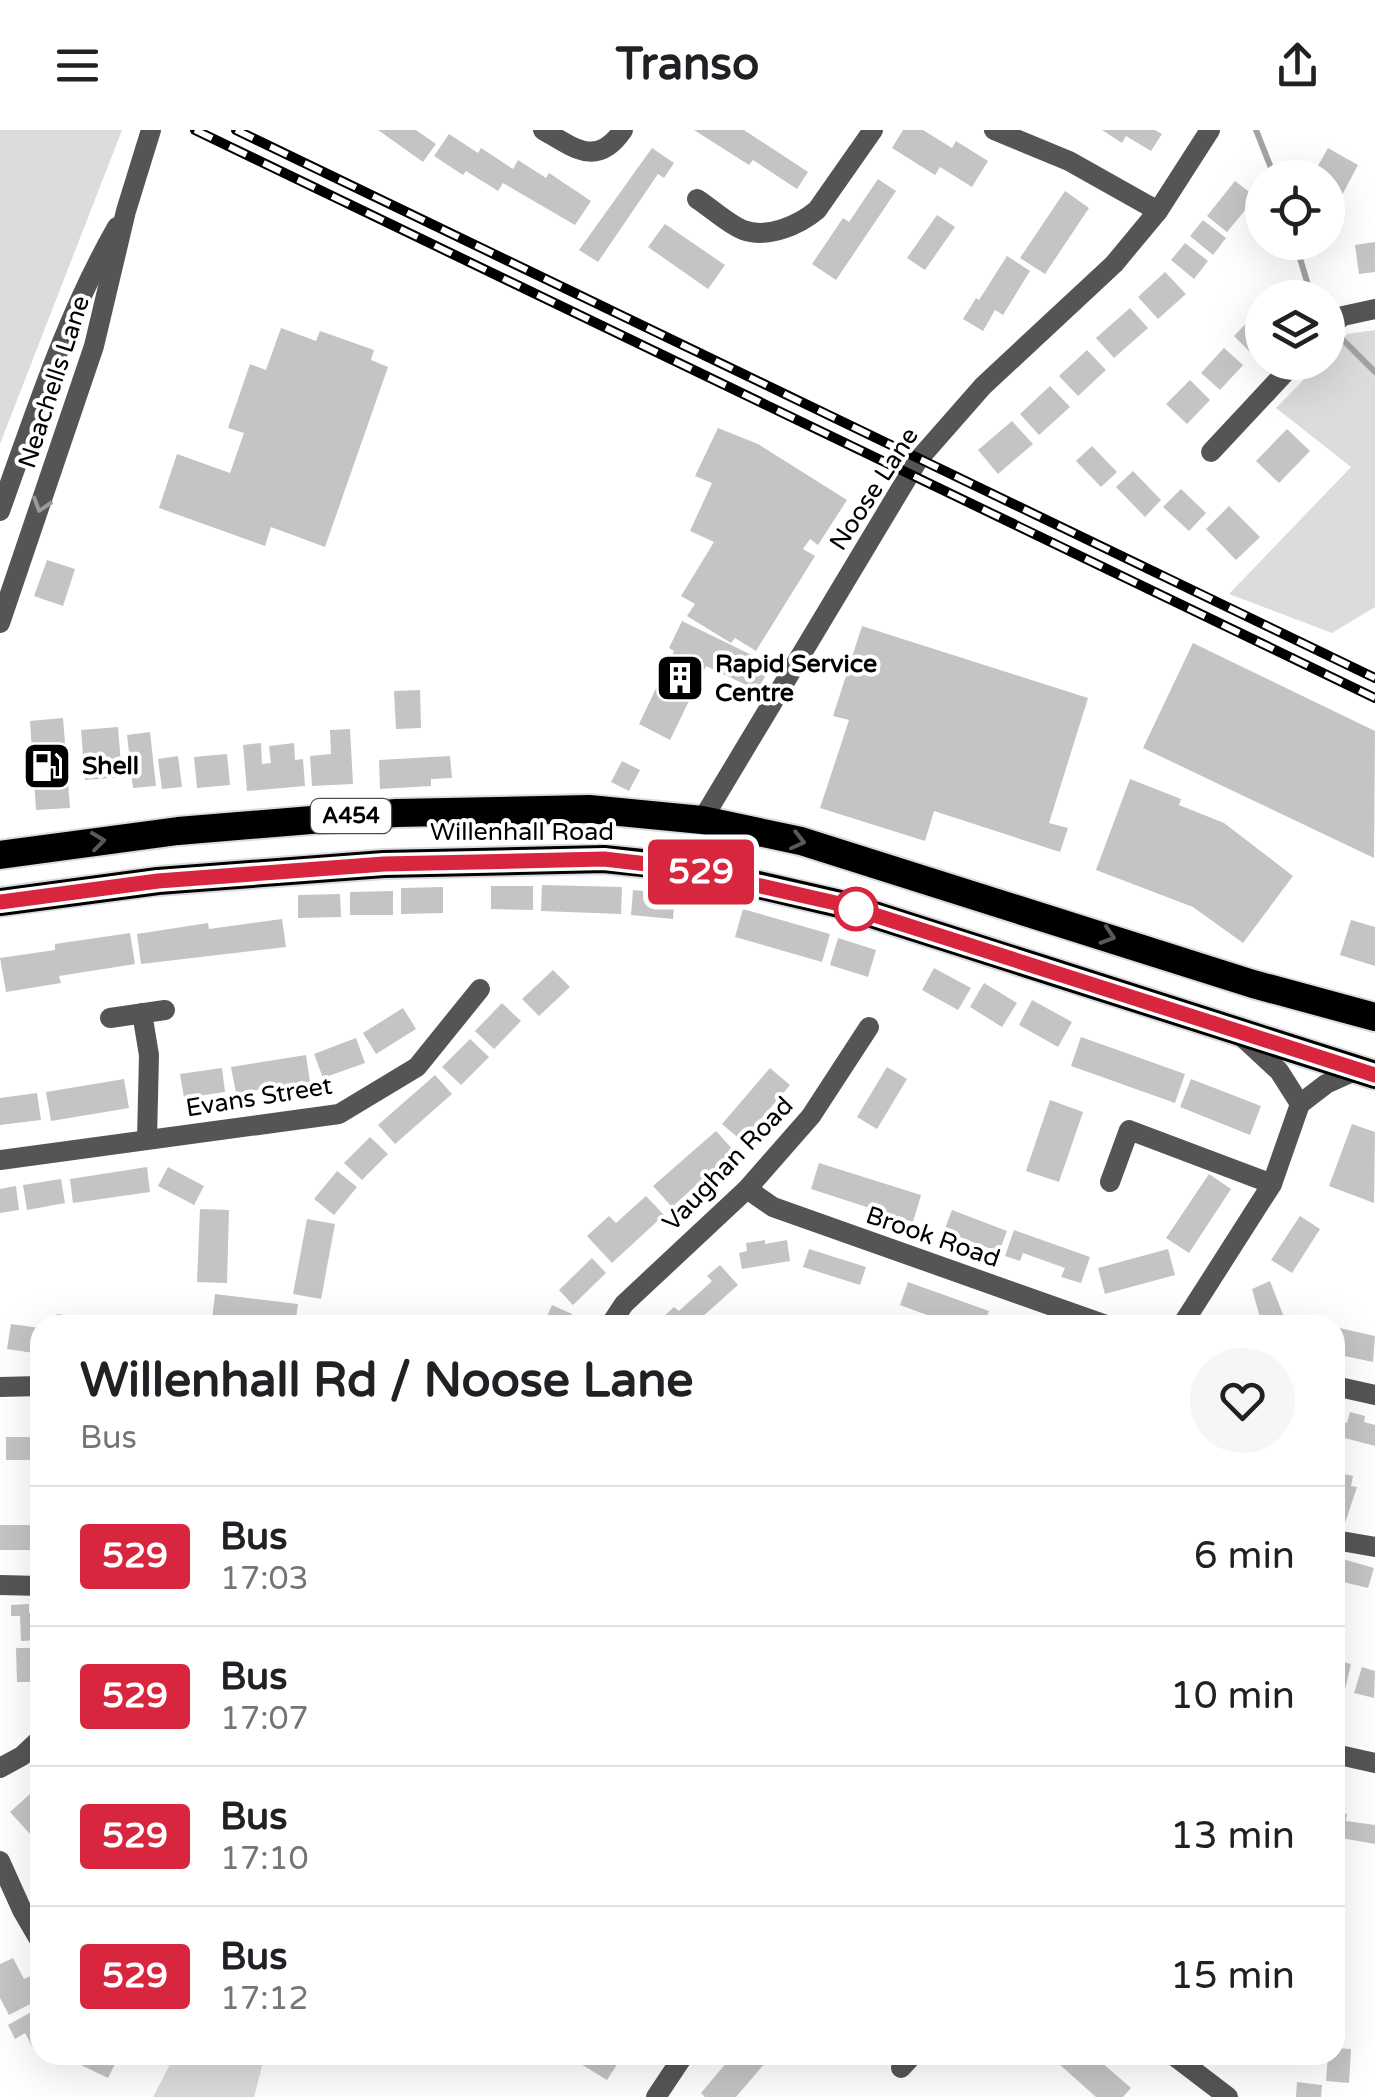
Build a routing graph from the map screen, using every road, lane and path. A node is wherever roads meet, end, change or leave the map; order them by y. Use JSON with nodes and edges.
{"nodes":[{"id":1,"x":151,"y":130,"type":"edge"},
{"id":2,"x":543,"y":130,"type":"edge"},
{"id":3,"x":624,"y":130,"type":"edge"},
{"id":4,"x":873,"y":130,"type":"edge"},
{"id":5,"x":994,"y":130,"type":"edge"},
{"id":6,"x":1210,"y":130,"type":"edge"},
{"id":7,"x":697,"y":198,"type":"dead end"},
{"id":8,"x":126,"y":211,"type":"junction"},
{"id":9,"x":1158,"y":211,"type":"junction"},
{"id":10,"x":1375,"y":309,"type":"edge"},
{"id":11,"x":1345,"y":316,"type":"edge"},
{"id":12,"x":64,"y":335,"type":"junction"},
{"id":13,"x":94,"y":346,"type":"junction"},
{"id":14,"x":1278,"y":380,"type":"edge"},
{"id":15,"x":1211,"y":452,"type":"dead end"},
{"id":16,"x":0,"y":511,"type":"edge"},
{"id":17,"x":9,"y":568,"type":"edge"},
{"id":18,"x":0,"y":622,"type":"edge"},
{"id":19,"x":702,"y":820,"type":"junction"},
{"id":20,"x":0,"y":855,"type":"edge"},
{"id":21,"x":158,"y":881,"type":"junction"},
{"id":22,"x":0,"y":902,"type":"edge"},
{"id":23,"x":0,"y":918,"type":"edge"},
{"id":24,"x":480,"y":989,"type":"dead end"},
{"id":25,"x":165,"y":1010,"type":"dead end"},
{"id":26,"x":142,"y":1014,"type":"junction"},
{"id":27,"x":1375,"y":1017,"type":"edge"},
{"id":28,"x":110,"y":1018,"type":"dead end"},
{"id":29,"x":869,"y":1027,"type":"dead end"},
{"id":30,"x":1238,"y":1032,"type":"junction"},
{"id":31,"x":1366,"y":1073,"type":"edge"},
{"id":32,"x":1300,"y":1104,"type":"junction"},
{"id":33,"x":146,"y":1139,"type":"junction"},
{"id":34,"x":0,"y":1160,"type":"edge"},
{"id":35,"x":1110,"y":1182,"type":"dead end"},
{"id":36,"x":1272,"y":1184,"type":"junction"},
{"id":37,"x":747,"y":1189,"type":"junction"},
{"id":38,"x":617,"y":1315,"type":"edge"},
{"id":39,"x":1078,"y":1315,"type":"edge"},
{"id":40,"x":1188,"y":1315,"type":"edge"},
{"id":41,"x":30,"y":1386,"type":"edge"},
{"id":42,"x":0,"y":1387,"type":"edge"},
{"id":43,"x":1345,"y":1388,"type":"edge"},
{"id":44,"x":1375,"y":1395,"type":"edge"},
{"id":45,"x":1345,"y":1542,"type":"edge"},
{"id":46,"x":1375,"y":1548,"type":"edge"},
{"id":47,"x":0,"y":1585,"type":"edge"},
{"id":48,"x":30,"y":1586,"type":"edge"},
{"id":49,"x":30,"y":1749,"type":"edge"},
{"id":50,"x":1345,"y":1756,"type":"edge"},
{"id":51,"x":1375,"y":1763,"type":"edge"},
{"id":52,"x":0,"y":1768,"type":"edge"},
{"id":53,"x":0,"y":1861,"type":"edge"},
{"id":54,"x":30,"y":1921,"type":"edge"},
{"id":55,"x":677,"y":2065,"type":"edge"},
{"id":56,"x":1186,"y":2065,"type":"edge"},
{"id":57,"x":656,"y":2097,"type":"edge"},
{"id":58,"x":1228,"y":2097,"type":"edge"}],
"edges":[{"from":1,"to":8,"type":"street","name":"Neachells Lane"},
{"from":2,"to":3,"type":"street"},
{"from":4,"to":7,"type":"street"},
{"from":5,"to":9,"type":"street"},
{"from":6,"to":9,"type":"street","name":"Noose Lane"},
{"from":8,"to":12,"type":"street","name":"Neachells Lane"},
{"from":8,"to":13,"type":"street","name":"Neachells Lane"},
{"from":9,"to":19,"type":"street","name":"Noose Lane"},
{"from":10,"to":11,"type":"street"},
{"from":12,"to":13,"type":"street"},
{"from":12,"to":16,"type":"street","name":"Neachells Lane"},
{"from":13,"to":17,"type":"street","name":"Neachells Lane","one_way":true},
{"from":14,"to":15,"type":"street"},
{"from":17,"to":18,"type":"street","name":"Neachells Lane"},
{"from":20,"to":19,"type":"highway","name":"Willenhall Road","number":"A454","one_way":true},
{"from":19,"to":27,"type":"highway","name":"Willenhall Road","number":"A454","one_way":true},
{"from":21,"to":22,"type":"highway","name":"Willenhall Road","number":"A454"},
{"from":21,"to":23,"type":"highway"},
{"from":21,"to":30,"type":"highway","name":"Willenhall Road","number":"A454"},
{"from":24,"to":33,"type":"street","name":"Evans Street"},
{"from":25,"to":26,"type":"street"},
{"from":26,"to":28,"type":"street"},
{"from":26,"to":33,"type":"street"},
{"from":29,"to":37,"type":"street","name":"Vaughan Road"},
{"from":30,"to":31,"type":"highway","name":"Willenhall Road","number":"A454"},
{"from":30,"to":32,"type":"street"},
{"from":31,"to":32,"type":"street"},
{"from":32,"to":36,"type":"street"},
{"from":33,"to":34,"type":"street","name":"Evans Street"},
{"from":35,"to":36,"type":"street"},
{"from":36,"to":40,"type":"street"},
{"from":37,"to":38,"type":"street","name":"Vaughan Road"},
{"from":37,"to":39,"type":"street","name":"Brook Road"},
{"from":41,"to":42,"type":"street"},
{"from":43,"to":44,"type":"street"},
{"from":45,"to":46,"type":"street"},
{"from":47,"to":48,"type":"street"},
{"from":49,"to":52,"type":"street"},
{"from":50,"to":51,"type":"street"},
{"from":53,"to":54,"type":"street"},
{"from":55,"to":57,"type":"street"},
{"from":56,"to":58,"type":"street"}]}
